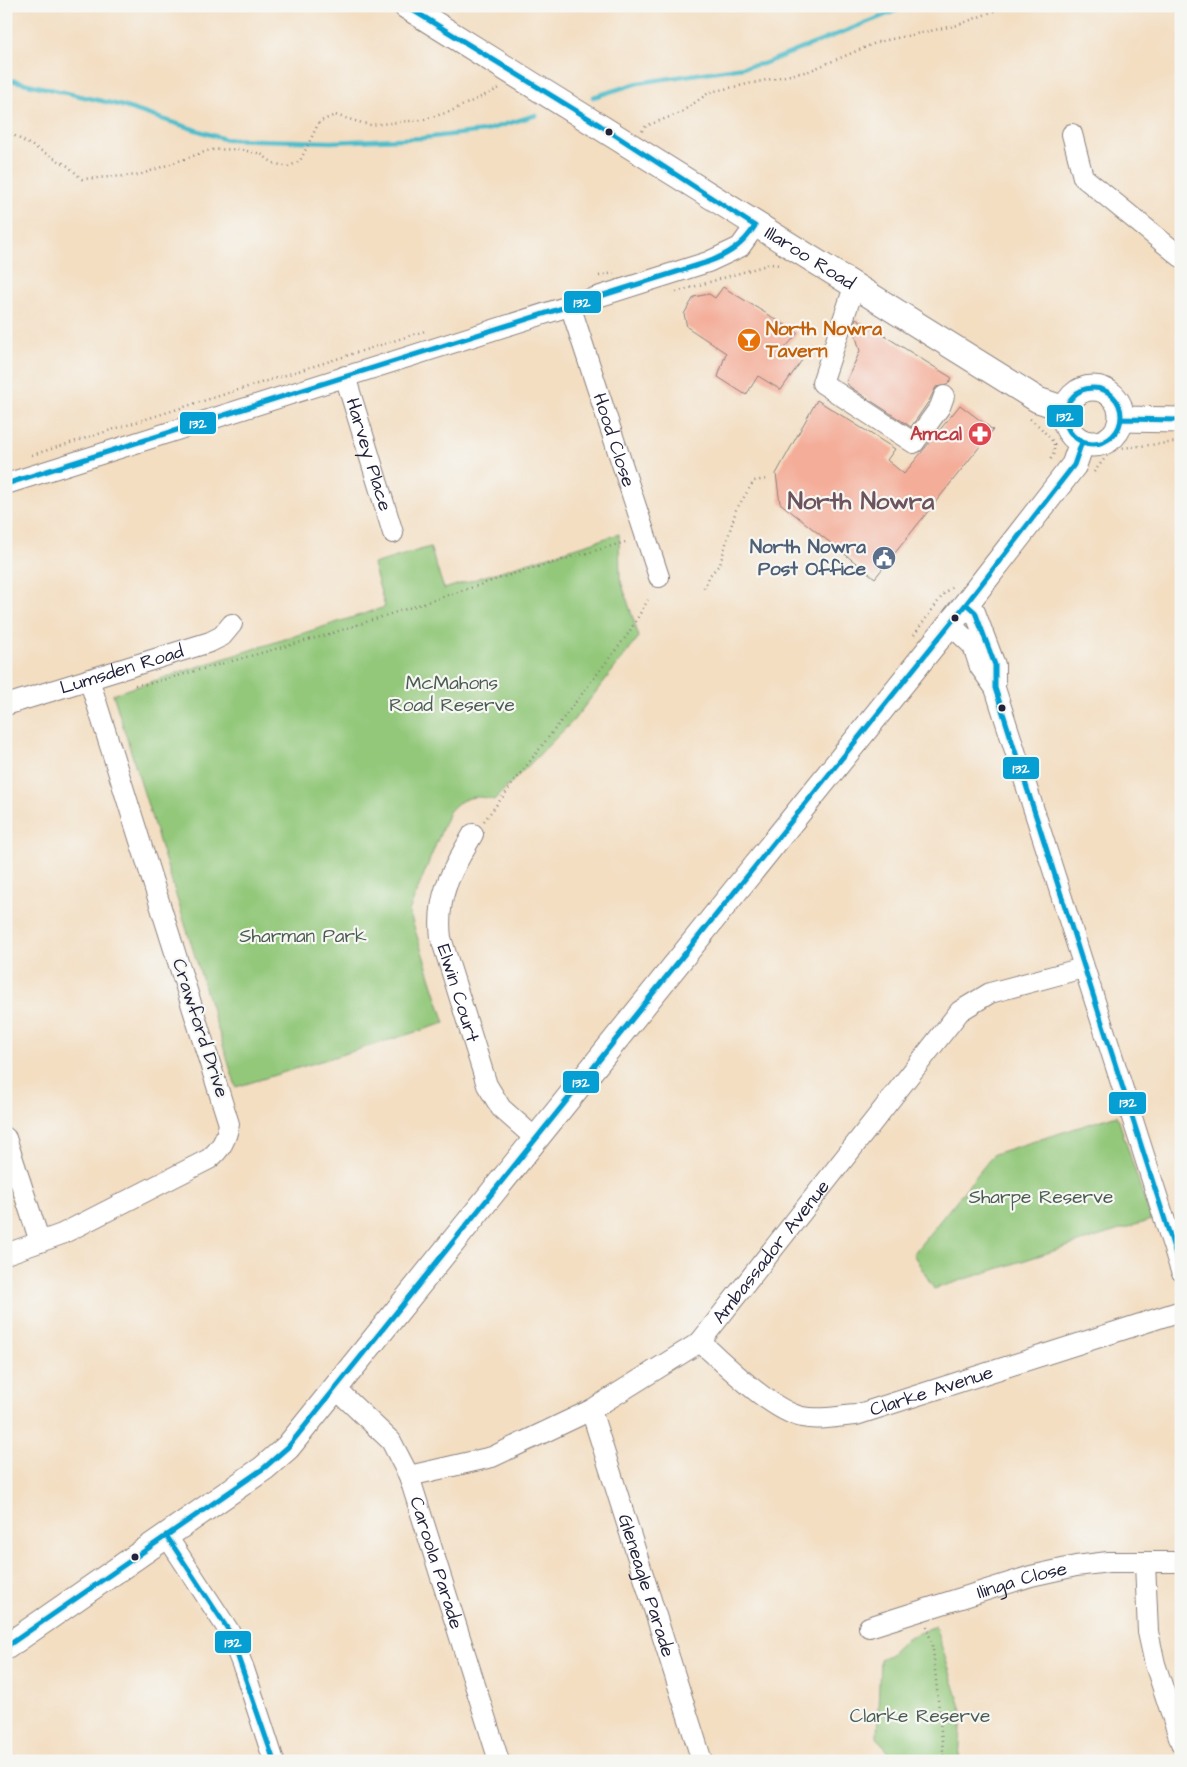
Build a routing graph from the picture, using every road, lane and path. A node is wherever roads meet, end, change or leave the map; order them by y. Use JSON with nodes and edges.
{"nodes":[{"id":1,"x":406,"y":6,"type":"edge"},
{"id":2,"x":1007,"y":6,"type":"edge"},
{"id":3,"x":500,"y":88,"type":"dead end"},
{"id":4,"x":6,"y":131,"type":"edge"},
{"id":5,"x":641,"y":132,"type":"dead end"},
{"id":6,"x":1072,"y":134,"type":"dead end"},
{"id":7,"x":755,"y":226,"type":"junction"},
{"id":8,"x":1181,"y":257,"type":"edge"},
{"id":9,"x":854,"y":287,"type":"junction"},
{"id":10,"x":570,"y":305,"type":"junction"},
{"id":11,"x":345,"y":376,"type":"junction"},
{"id":12,"x":944,"y":396,"type":"dead end"},
{"id":13,"x":1065,"y":409,"type":"junction"},
{"id":14,"x":1121,"y":419,"type":"junction"},
{"id":15,"x":1181,"y":420,"type":"edge"},
{"id":16,"x":1181,"y":441,"type":"edge"},
{"id":17,"x":1082,"y":442,"type":"junction"},
{"id":18,"x":1054,"y":453,"type":"dead end"},
{"id":19,"x":1048,"y":464,"type":"dead end"},
{"id":20,"x":1099,"y":465,"type":"dead end"},
{"id":21,"x":768,"y":479,"type":"dead end"},
{"id":22,"x":6,"y":484,"type":"edge"},
{"id":23,"x":393,"y":533,"type":"dead end"},
{"id":24,"x":646,"y":536,"type":"junction"},
{"id":25,"x":659,"y":577,"type":"dead end"},
{"id":26,"x":704,"y":588,"type":"dead end"},
{"id":27,"x":962,"y":593,"type":"junction"},
{"id":28,"x":648,"y":600,"type":"dead end"},
{"id":29,"x":949,"y":623,"type":"junction"},
{"id":30,"x":232,"y":624,"type":"dead end"},
{"id":31,"x":911,"y":638,"type":"dead end"},
{"id":32,"x":89,"y":679,"type":"junction"},
{"id":33,"x":132,"y":685,"type":"dead end"},
{"id":34,"x":995,"y":688,"type":"junction"},
{"id":35,"x":6,"y":705,"type":"edge"},
{"id":36,"x":474,"y":834,"type":"joint"},
{"id":37,"x":1083,"y":968,"type":"junction"},
{"id":38,"x":6,"y":1138,"type":"edge"},
{"id":39,"x":536,"y":1139,"type":"junction"},
{"id":40,"x":40,"y":1242,"type":"junction"},
{"id":41,"x":1178,"y":1248,"type":"edge"},
{"id":42,"x":6,"y":1254,"type":"edge"},
{"id":43,"x":1181,"y":1271,"type":"edge"},
{"id":44,"x":1181,"y":1311,"type":"edge"},
{"id":45,"x":700,"y":1342,"type":"junction"},
{"id":46,"x":336,"y":1389,"type":"junction"},
{"id":47,"x":591,"y":1410,"type":"junction"},
{"id":48,"x":409,"y":1476,"type":"junction"},
{"id":49,"x":166,"y":1535,"type":"junction"},
{"id":50,"x":1181,"y":1562,"type":"edge"},
{"id":51,"x":1145,"y":1564,"type":"junction"},
{"id":52,"x":922,"y":1610,"type":"junction"},
{"id":53,"x":869,"y":1628,"type":"dead end"},
{"id":54,"x":6,"y":1647,"type":"edge"},
{"id":55,"x":1181,"y":1743,"type":"edge"},
{"id":56,"x":274,"y":1761,"type":"edge"},
{"id":57,"x":499,"y":1761,"type":"edge"},
{"id":58,"x":702,"y":1761,"type":"edge"},
{"id":59,"x":944,"y":1761,"type":"edge"}],
"edges":[{"from":1,"to":7,"type":"main road","name":"Illaroo Road"},
{"from":2,"to":5,"type":"path"},
{"from":3,"to":4,"type":"path"},
{"from":6,"to":8,"type":"street"},
{"from":7,"to":9,"type":"main road","name":"Illaroo Road"},
{"from":7,"to":10,"type":"street"},
{"from":9,"to":12,"type":"street"},
{"from":9,"to":13,"type":"main road","name":"Illaroo Road"},
{"from":10,"to":11,"type":"street"},
{"from":10,"to":24,"type":"street","name":"Hood Close"},
{"from":11,"to":22,"type":"street"},
{"from":11,"to":23,"type":"street","name":"Harvey Place"},
{"from":13,"to":14,"type":"main road"},
{"from":13,"to":17,"type":"main road"},
{"from":14,"to":15,"type":"main road"},
{"from":14,"to":17,"type":"main road"},
{"from":16,"to":20,"type":"path"},
{"from":17,"to":27,"type":"main road"},
{"from":18,"to":19,"type":"path"},
{"from":21,"to":26,"type":"path"},
{"from":24,"to":25,"type":"street","name":"Hood Close"},
{"from":24,"to":33,"type":"path"},
{"from":27,"to":29,"type":"main road"},
{"from":27,"to":31,"type":"path"},
{"from":27,"to":34,"type":"street"},
{"from":28,"to":36,"type":"path"},
{"from":29,"to":34,"type":"street"},
{"from":29,"to":39,"type":"main road"},
{"from":30,"to":32,"type":"street","name":"Lumsden Road"},
{"from":32,"to":35,"type":"street","name":"Lumsden Road"},
{"from":32,"to":40,"type":"street","name":"Crawford Drive"},
{"from":34,"to":37,"type":"street"},
{"from":36,"to":39,"type":"street","name":"Elwin Court"},
{"from":37,"to":41,"type":"street"},
{"from":37,"to":45,"type":"street","name":"Ambassador Avenue"},
{"from":38,"to":40,"type":"street"},
{"from":39,"to":46,"type":"main road"},
{"from":40,"to":42,"type":"street","name":"Crawford Drive"},
{"from":41,"to":43,"type":"street"},
{"from":44,"to":45,"type":"street","name":"Clarke Avenue"},
{"from":45,"to":47,"type":"street","name":"Ambassador Avenue"},
{"from":46,"to":48,"type":"street","name":"Caroola Parade"},
{"from":46,"to":49,"type":"main road"},
{"from":47,"to":48,"type":"street","name":"Ambassador Avenue"},
{"from":47,"to":58,"type":"street","name":"Gleneagle Parade"},
{"from":48,"to":57,"type":"street","name":"Caroola Parade"},
{"from":49,"to":54,"type":"main road"},
{"from":49,"to":56,"type":"street"},
{"from":50,"to":51,"type":"street","name":"Ilinga Close"},
{"from":51,"to":52,"type":"street","name":"Ilinga Close"},
{"from":51,"to":55,"type":"street"},
{"from":52,"to":53,"type":"street","name":"Ilinga Close"},
{"from":52,"to":59,"type":"path"}]}
